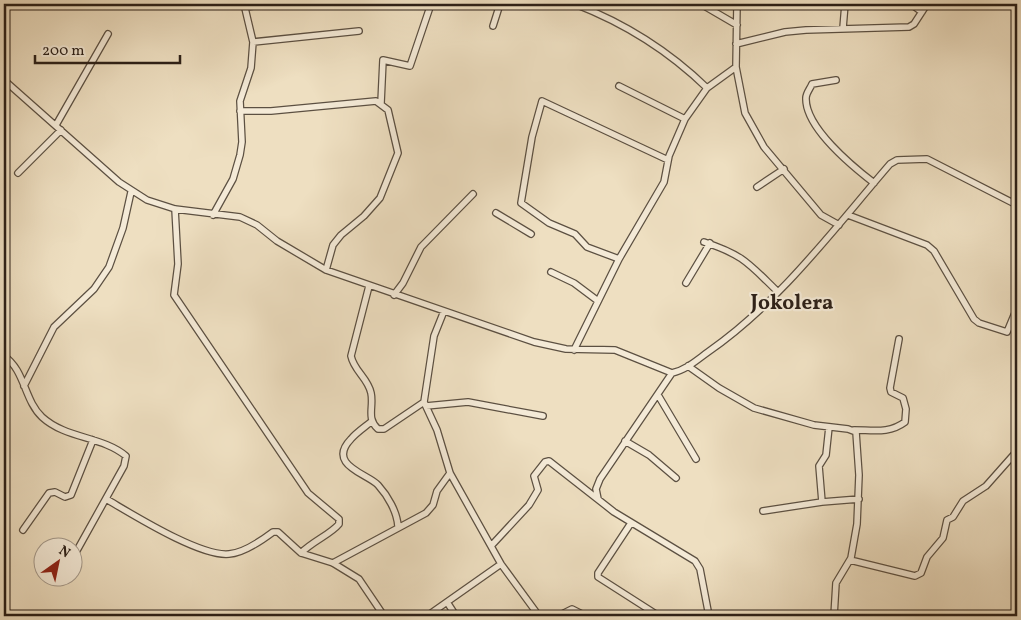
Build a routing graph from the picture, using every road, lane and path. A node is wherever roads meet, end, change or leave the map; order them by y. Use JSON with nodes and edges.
{"nodes":[{"id":1,"x":272,"y":4,"type":"edge"},
{"id":2,"x":431,"y":4,"type":"edge"},
{"id":3,"x":500,"y":4,"type":"edge"},
{"id":4,"x":575,"y":4,"type":"edge"},
{"id":5,"x":701,"y":4,"type":"edge"},
{"id":6,"x":737,"y":4,"type":"edge"},
{"id":7,"x":845,"y":4,"type":"edge"},
{"id":8,"x":911,"y":4,"type":"edge"},
{"id":9,"x":927,"y":4,"type":"edge"},
{"id":10,"x":244,"y":6,"type":"edge"},
{"id":11,"x":922,"y":12,"type":"junction"},
{"id":12,"x":737,"y":25,"type":"junction"},
{"id":13,"x":493,"y":26,"type":"dead end"},
{"id":14,"x":843,"y":28,"type":"junction"},
{"id":15,"x":359,"y":31,"type":"dead end"},
{"id":16,"x":108,"y":34,"type":"dead end"},
{"id":17,"x":253,"y":42,"type":"junction"},
{"id":18,"x":736,"y":44,"type":"junction"},
{"id":19,"x":736,"y":67,"type":"junction"},
{"id":20,"x":4,"y":80,"type":"edge"},
{"id":21,"x":836,"y":80,"type":"dead end"},
{"id":22,"x":619,"y":86,"type":"dead end"},
{"id":23,"x":707,"y":88,"type":"junction"},
{"id":24,"x":381,"y":103,"type":"junction"},
{"id":25,"x":567,"y":110,"type":"dead end"},
{"id":26,"x":240,"y":112,"type":"junction"},
{"id":27,"x":685,"y":119,"type":"junction"},
{"id":28,"x":56,"y":125,"type":"junction"},
{"id":29,"x":61,"y":130,"type":"junction"},
{"id":30,"x":608,"y":135,"type":"dead end"},
{"id":31,"x":668,"y":160,"type":"junction"},
{"id":32,"x":784,"y":169,"type":"junction"},
{"id":33,"x":18,"y":173,"type":"dead end"},
{"id":34,"x":874,"y":183,"type":"junction"},
{"id":35,"x":758,"y":187,"type":"dead end"},
{"id":36,"x":131,"y":192,"type":"junction"},
{"id":37,"x":473,"y":194,"type":"dead end"},
{"id":38,"x":1017,"y":205,"type":"edge"},
{"id":39,"x":175,"y":210,"type":"junction"},
{"id":40,"x":496,"y":214,"type":"dead end"},
{"id":41,"x":213,"y":215,"type":"junction"},
{"id":42,"x":848,"y":215,"type":"junction"},
{"id":43,"x":839,"y":225,"type":"junction"},
{"id":44,"x":531,"y":234,"type":"dead end"},
{"id":45,"x":619,"y":259,"type":"junction"},
{"id":46,"x":326,"y":270,"type":"junction"},
{"id":47,"x":551,"y":272,"type":"dead end"},
{"id":48,"x":686,"y":283,"type":"dead end"},
{"id":49,"x":369,"y":286,"type":"junction"},
{"id":50,"x":778,"y":292,"type":"junction"},
{"id":51,"x":394,"y":295,"type":"junction"},
{"id":52,"x":598,"y":301,"type":"junction"},
{"id":53,"x":1017,"y":308,"type":"edge"},
{"id":54,"x":444,"y":311,"type":"junction"},
{"id":55,"x":899,"y":339,"type":"dead end"},
{"id":56,"x":574,"y":350,"type":"junction"},
{"id":57,"x":4,"y":356,"type":"edge"},
{"id":58,"x":688,"y":366,"type":"junction"},
{"id":59,"x":672,"y":373,"type":"junction"},
{"id":60,"x":24,"y":386,"type":"junction"},
{"id":61,"x":658,"y":395,"type":"junction"},
{"id":62,"x":425,"y":404,"type":"junction"},
{"id":63,"x":543,"y":416,"type":"dead end"},
{"id":64,"x":372,"y":421,"type":"junction"},
{"id":65,"x":829,"y":427,"type":"junction"},
{"id":66,"x":854,"y":430,"type":"junction"},
{"id":67,"x":93,"y":440,"type":"junction"},
{"id":68,"x":625,"y":441,"type":"junction"},
{"id":69,"x":1017,"y":451,"type":"edge"},
{"id":70,"x":696,"y":459,"type":"dead end"},
{"id":71,"x":450,"y":473,"type":"junction"},
{"id":72,"x":676,"y":478,"type":"dead end"},
{"id":73,"x":106,"y":499,"type":"junction"},
{"id":74,"x":598,"y":499,"type":"junction"},
{"id":75,"x":859,"y":499,"type":"junction"},
{"id":76,"x":822,"y":502,"type":"junction"},
{"id":77,"x":762,"y":511,"type":"dead end"},
{"id":78,"x":631,"y":523,"type":"junction"},
{"id":79,"x":398,"y":526,"type":"junction"},
{"id":80,"x":23,"y":530,"type":"dead end"},
{"id":81,"x":82,"y":542,"type":"edge"},
{"id":82,"x":491,"y":546,"type":"junction"},
{"id":83,"x":301,"y":552,"type":"junction"},
{"id":84,"x":850,"y":560,"type":"junction"},
{"id":85,"x":333,"y":563,"type":"junction"},
{"id":86,"x":501,"y":564,"type":"junction"},
{"id":87,"x":447,"y":602,"type":"junction"},
{"id":88,"x":384,"y":616,"type":"edge"},
{"id":89,"x":427,"y":616,"type":"edge"},
{"id":90,"x":456,"y":616,"type":"edge"},
{"id":91,"x":539,"y":616,"type":"edge"},
{"id":92,"x":558,"y":616,"type":"edge"},
{"id":93,"x":586,"y":616,"type":"edge"},
{"id":94,"x":658,"y":616,"type":"edge"},
{"id":95,"x":710,"y":616,"type":"edge"},
{"id":96,"x":834,"y":616,"type":"edge"}],
"edges":[{"from":1,"to":10,"type":"street"},
{"from":2,"to":24,"type":"street"},
{"from":3,"to":13,"type":"street"},
{"from":4,"to":23,"type":"street"},
{"from":5,"to":12,"type":"street"},
{"from":6,"to":12,"type":"street"},
{"from":7,"to":14,"type":"street"},
{"from":8,"to":11,"type":"street"},
{"from":9,"to":11,"type":"street"},
{"from":10,"to":17,"type":"street"},
{"from":11,"to":14,"type":"street"},
{"from":12,"to":18,"type":"street"},
{"from":14,"to":18,"type":"street"},
{"from":15,"to":17,"type":"street"},
{"from":16,"to":28,"type":"street"},
{"from":17,"to":26,"type":"street"},
{"from":18,"to":19,"type":"street"},
{"from":19,"to":23,"type":"street"},
{"from":19,"to":32,"type":"street"},
{"from":20,"to":28,"type":"street"},
{"from":21,"to":34,"type":"street"},
{"from":22,"to":27,"type":"street"},
{"from":23,"to":27,"type":"street"},
{"from":24,"to":26,"type":"street"},
{"from":24,"to":46,"type":"street"},
{"from":25,"to":30,"type":"street"},
{"from":26,"to":41,"type":"street"},
{"from":27,"to":31,"type":"street"},
{"from":28,"to":29,"type":"street"},
{"from":29,"to":33,"type":"street"},
{"from":29,"to":36,"type":"street"},
{"from":31,"to":45,"type":"street"},
{"from":31,"to":45,"type":"street"},
{"from":32,"to":35,"type":"street"},
{"from":32,"to":43,"type":"street"},
{"from":34,"to":38,"type":"street"},
{"from":34,"to":42,"type":"street"},
{"from":36,"to":39,"type":"street"},
{"from":36,"to":60,"type":"street"},
{"from":37,"to":51,"type":"street"},
{"from":39,"to":41,"type":"street"},
{"from":39,"to":83,"type":"street"},
{"from":40,"to":44,"type":"street"},
{"from":41,"to":46,"type":"street"},
{"from":42,"to":43,"type":"street"},
{"from":42,"to":53,"type":"street"},
{"from":43,"to":50,"type":"street"},
{"from":45,"to":52,"type":"street"},
{"from":46,"to":49,"type":"street"},
{"from":47,"to":52,"type":"street"},
{"from":48,"to":50,"type":"street"},
{"from":49,"to":51,"type":"street"},
{"from":49,"to":64,"type":"street"},
{"from":50,"to":58,"type":"street"},
{"from":51,"to":54,"type":"street"},
{"from":52,"to":56,"type":"street"},
{"from":54,"to":56,"type":"street"},
{"from":54,"to":62,"type":"street"},
{"from":55,"to":66,"type":"street"},
{"from":56,"to":59,"type":"street"},
{"from":57,"to":60,"type":"street"},
{"from":58,"to":59,"type":"street"},
{"from":58,"to":65,"type":"street"},
{"from":59,"to":61,"type":"street"},
{"from":60,"to":67,"type":"street"},
{"from":61,"to":68,"type":"street"},
{"from":61,"to":70,"type":"street"},
{"from":62,"to":63,"type":"street"},
{"from":62,"to":64,"type":"street"},
{"from":62,"to":71,"type":"street"},
{"from":64,"to":79,"type":"street"},
{"from":65,"to":66,"type":"street"},
{"from":65,"to":76,"type":"street"},
{"from":66,"to":75,"type":"street"},
{"from":67,"to":73,"type":"street"},
{"from":67,"to":80,"type":"street"},
{"from":68,"to":72,"type":"street"},
{"from":68,"to":74,"type":"street"},
{"from":69,"to":84,"type":"street"},
{"from":71,"to":79,"type":"street"},
{"from":71,"to":82,"type":"street"},
{"from":73,"to":81,"type":"street"},
{"from":73,"to":83,"type":"street"},
{"from":74,"to":78,"type":"street"},
{"from":74,"to":82,"type":"street"},
{"from":75,"to":76,"type":"street"},
{"from":75,"to":84,"type":"street"},
{"from":76,"to":77,"type":"street"},
{"from":78,"to":94,"type":"street"},
{"from":78,"to":95,"type":"street"},
{"from":79,"to":85,"type":"street"},
{"from":82,"to":86,"type":"street"},
{"from":83,"to":85,"type":"street"},
{"from":84,"to":96,"type":"street"},
{"from":85,"to":88,"type":"street"},
{"from":86,"to":87,"type":"street"},
{"from":86,"to":91,"type":"street"},
{"from":87,"to":89,"type":"street"},
{"from":87,"to":90,"type":"street"},
{"from":92,"to":93,"type":"street"}]}
